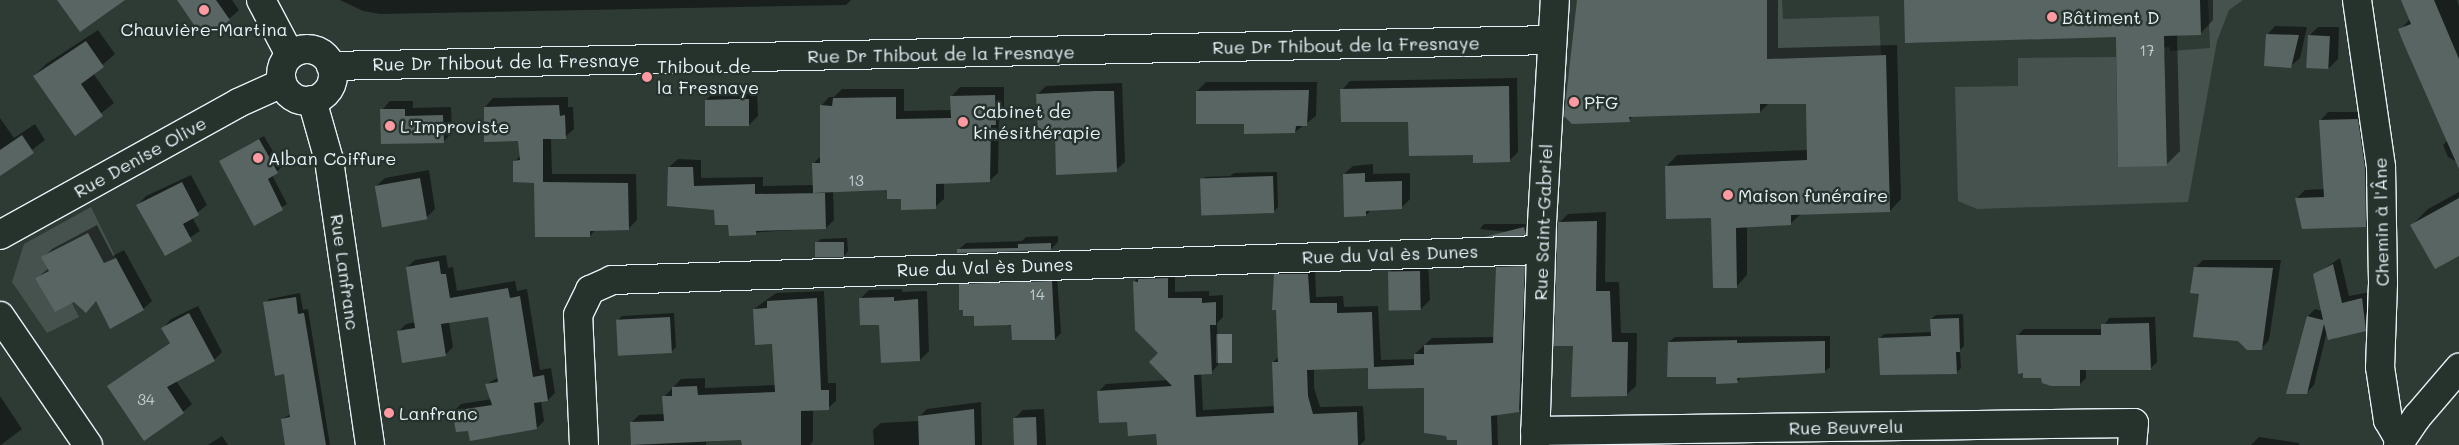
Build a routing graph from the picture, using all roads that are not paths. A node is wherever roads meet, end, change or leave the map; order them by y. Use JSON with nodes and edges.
{"nodes":[{"id":1,"x":261,"y":0,"type":"edge"},
{"id":2,"x":1555,"y":0,"type":"edge"},
{"id":3,"x":2357,"y":0,"type":"edge"},
{"id":4,"x":1550,"y":40,"type":"junction"},
{"id":5,"x":290,"y":55,"type":"junction"},
{"id":6,"x":331,"y":66,"type":"junction"},
{"id":7,"x":282,"y":83,"type":"junction"},
{"id":8,"x":312,"y":100,"type":"junction"},
{"id":9,"x":0,"y":235,"type":"edge"},
{"id":10,"x":1541,"y":250,"type":"junction"},
{"id":11,"x":0,"y":316,"type":"edge"},
{"id":12,"x":2459,"y":368,"type":"edge"},
{"id":13,"x":1535,"y":438,"type":"edge"},
{"id":14,"x":2399,"y":443,"type":"edge"},
{"id":15,"x":88,"y":445,"type":"edge"},
{"id":16,"x":370,"y":445,"type":"edge"},
{"id":17,"x":584,"y":445,"type":"edge"},
{"id":18,"x":2132,"y":445,"type":"edge"}],
"edges":[{"from":1,"to":5,"type":"street"},
{"from":2,"to":4,"type":"street","name":"Rue Saint-Gabriel"},
{"from":3,"to":14,"type":"street","name":"Chemin à l'Âne"},
{"from":4,"to":6,"type":"street","name":"Rue Dr Thibout de la Fresnaye"},
{"from":4,"to":10,"type":"street","name":"Rue Saint-Gabriel"},
{"from":5,"to":6,"type":"street"},
{"from":5,"to":7,"type":"street"},
{"from":6,"to":8,"type":"street"},
{"from":7,"to":8,"type":"street"},
{"from":7,"to":9,"type":"street","name":"Rue Denise Olive"},
{"from":8,"to":16,"type":"street","name":"Rue Lanfranc"},
{"from":10,"to":13,"type":"street","name":"Rue Saint-Gabriel"},
{"from":10,"to":17,"type":"street","name":"Rue du Val ès Dunes"},
{"from":11,"to":15,"type":"street"},
{"from":12,"to":14,"type":"street"},
{"from":13,"to":18,"type":"street","name":"Rue Beuvrelu"}]}
